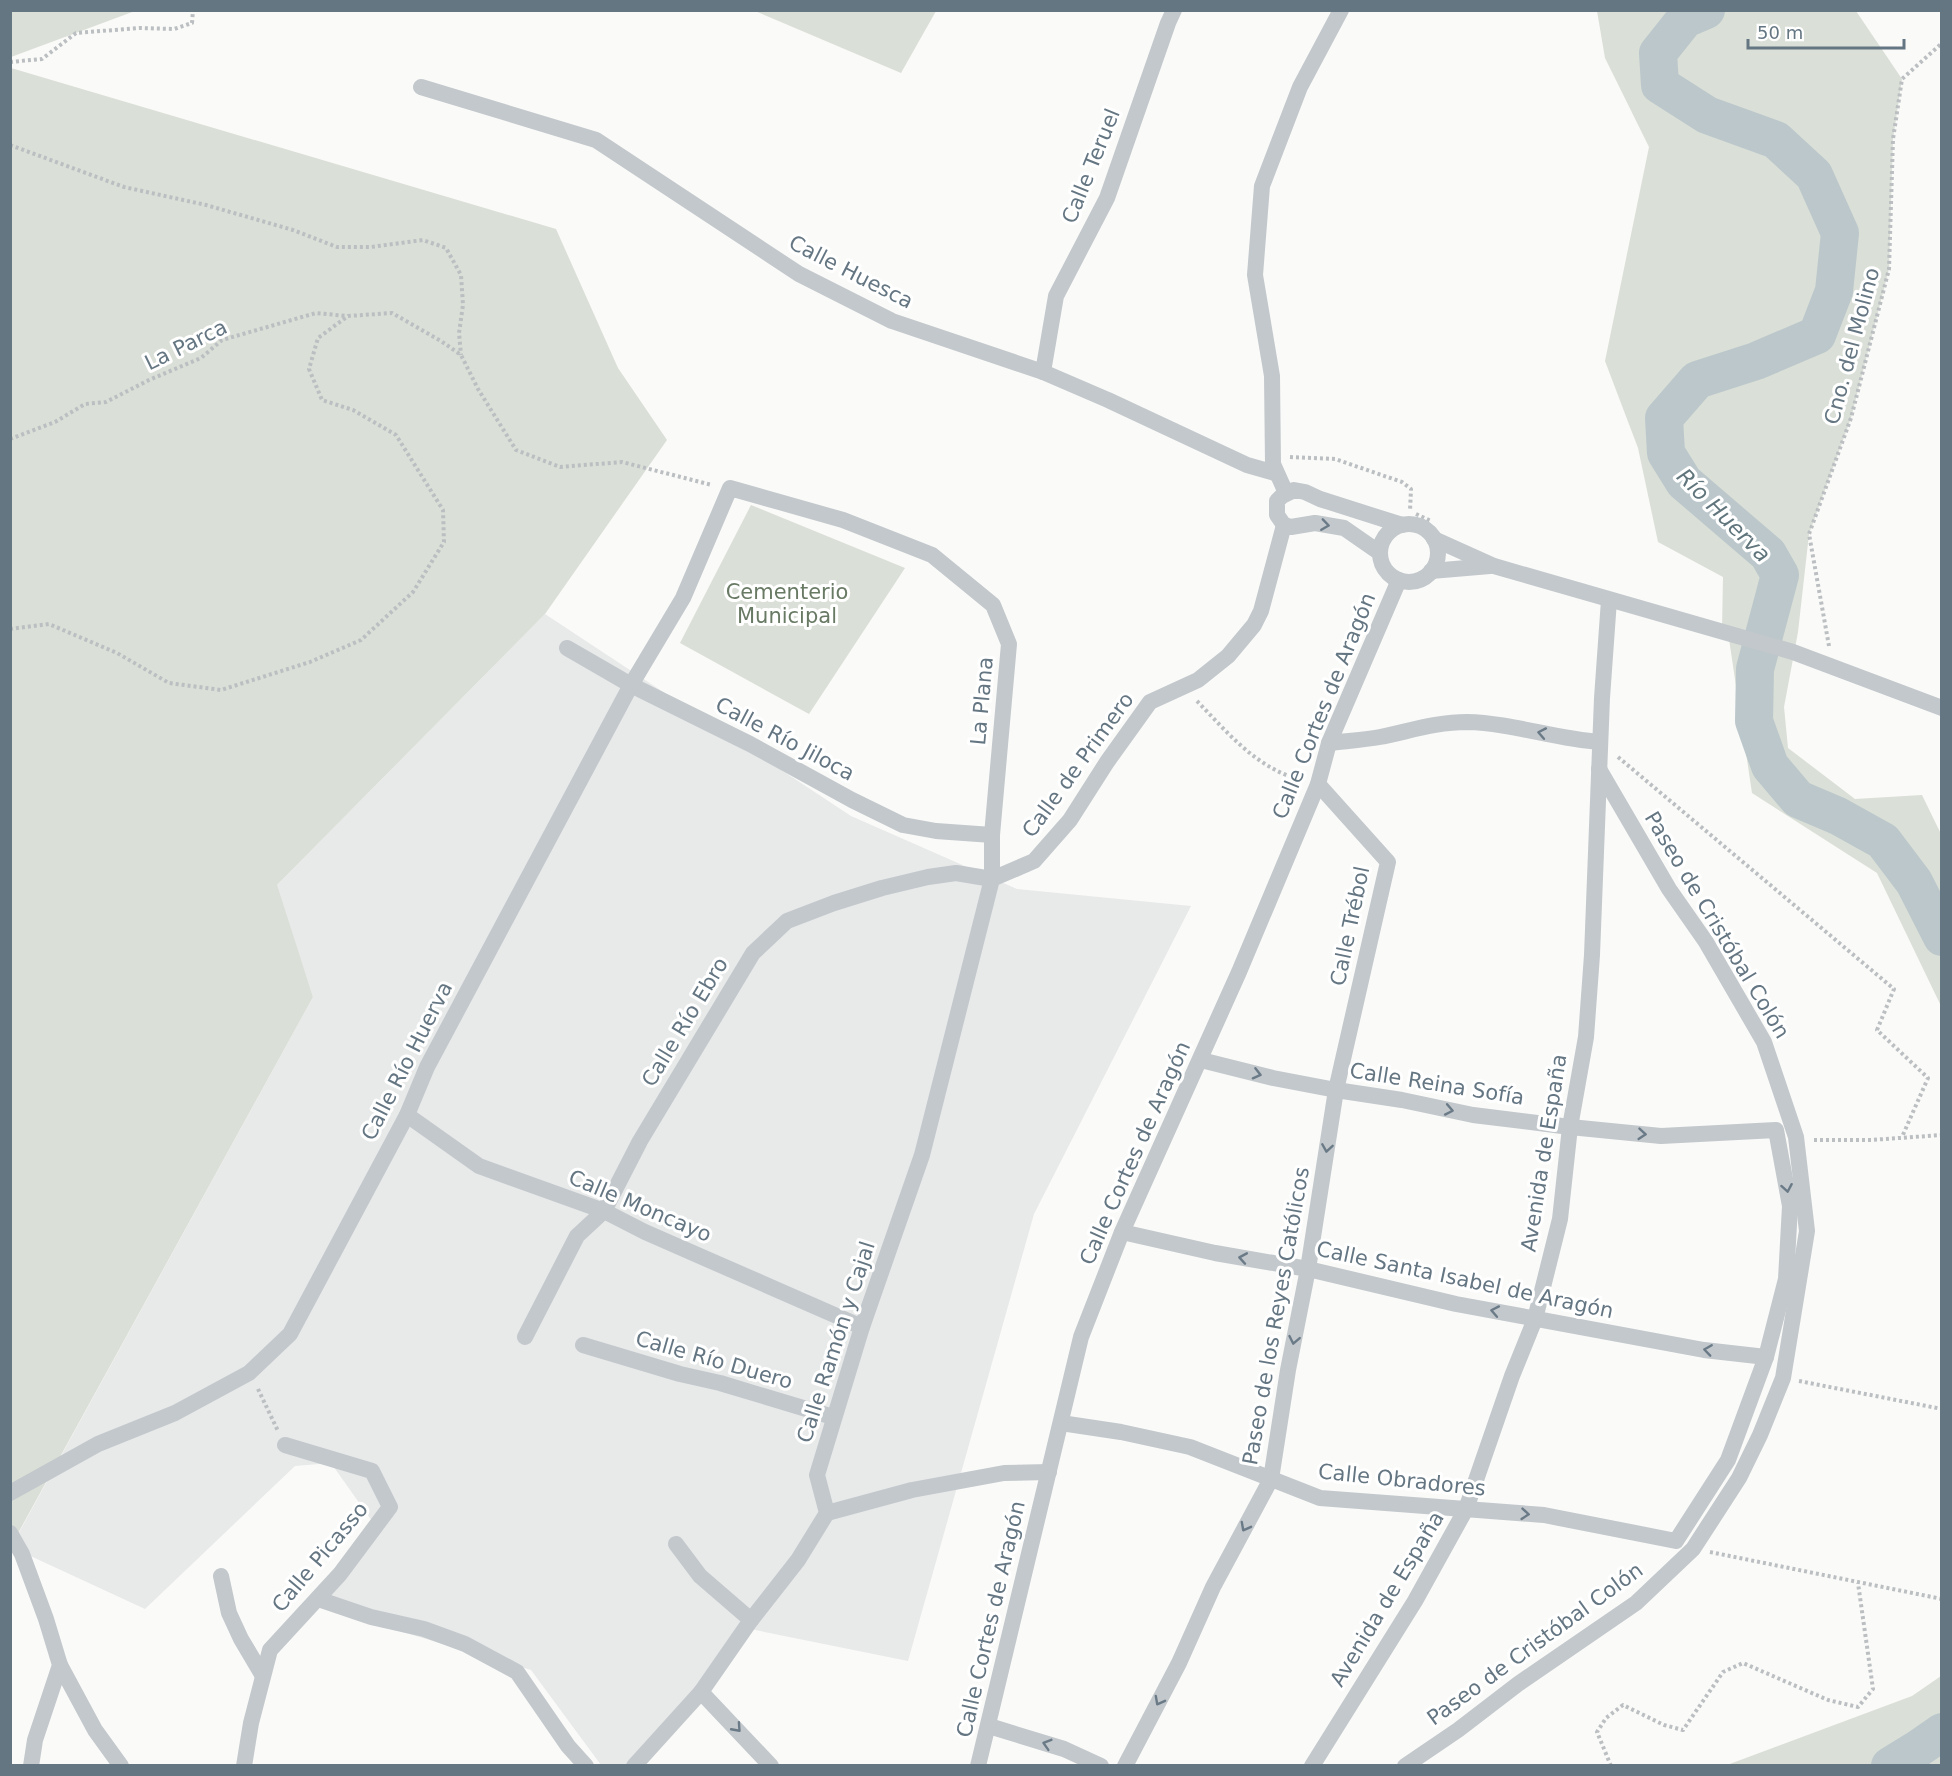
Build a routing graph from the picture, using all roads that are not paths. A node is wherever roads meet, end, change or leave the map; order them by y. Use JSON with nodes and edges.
{"nodes":[{"id":1,"x":1174,"y":10,"type":"edge"},
{"id":2,"x":1341,"y":10,"type":"edge"},
{"id":3,"x":421,"y":87,"type":"dead end"},
{"id":4,"x":1043,"y":372,"type":"junction"},
{"id":5,"x":1274,"y":465,"type":"junction"},
{"id":6,"x":730,"y":488,"type":"joint"},
{"id":7,"x":1286,"y":493,"type":"junction"},
{"id":8,"x":1284,"y":525,"type":"junction"},
{"id":9,"x":1402,"y":525,"type":"junction"},
{"id":10,"x":1433,"y":531,"type":"junction"},
{"id":11,"x":1380,"y":553,"type":"junction"},
{"id":12,"x":1494,"y":566,"type":"junction"},
{"id":13,"x":1431,"y":571,"type":"junction"},
{"id":14,"x":1399,"y":580,"type":"junction"},
{"id":15,"x":1609,"y":600,"type":"junction"},
{"id":16,"x":567,"y":648,"type":"dead end"},
{"id":17,"x":631,"y":685,"type":"junction"},
{"id":18,"x":1941,"y":708,"type":"edge"},
{"id":19,"x":1600,"y":742,"type":"junction"},
{"id":20,"x":1329,"y":743,"type":"junction"},
{"id":21,"x":1599,"y":768,"type":"junction"},
{"id":22,"x":1318,"y":784,"type":"junction"},
{"id":23,"x":992,"y":835,"type":"junction"},
{"id":24,"x":992,"y":879,"type":"junction"},
{"id":25,"x":1201,"y":1060,"type":"junction"},
{"id":26,"x":1336,"y":1090,"type":"junction"},
{"id":27,"x":407,"y":1115,"type":"junction"},
{"id":28,"x":1570,"y":1127,"type":"junction"},
{"id":29,"x":604,"y":1211,"type":"junction"},
{"id":30,"x":1122,"y":1232,"type":"junction"},
{"id":31,"x":1308,"y":1269,"type":"junction"},
{"id":32,"x":1535,"y":1319,"type":"junction"},
{"id":33,"x":862,"y":1327,"type":"junction"},
{"id":34,"x":525,"y":1337,"type":"dead end"},
{"id":35,"x":583,"y":1345,"type":"dead end"},
{"id":36,"x":1766,"y":1357,"type":"junction"},
{"id":37,"x":833,"y":1417,"type":"junction"},
{"id":38,"x":1061,"y":1423,"type":"junction"},
{"id":39,"x":285,"y":1445,"type":"road end"},
{"id":40,"x":1049,"y":1472,"type":"junction"},
{"id":41,"x":1271,"y":1479,"type":"junction"},
{"id":42,"x":10,"y":1493,"type":"edge"},
{"id":43,"x":1466,"y":1509,"type":"junction"},
{"id":44,"x":827,"y":1513,"type":"junction"},
{"id":45,"x":10,"y":1533,"type":"edge"},
{"id":46,"x":676,"y":1544,"type":"dead end"},
{"id":47,"x":221,"y":1576,"type":"dead end"},
{"id":48,"x":318,"y":1599,"type":"junction"},
{"id":49,"x":751,"y":1620,"type":"junction"},
{"id":50,"x":60,"y":1665,"type":"junction"},
{"id":51,"x":263,"y":1676,"type":"junction"},
{"id":52,"x":701,"y":1692,"type":"junction"},
{"id":53,"x":989,"y":1726,"type":"junction"},
{"id":54,"x":31,"y":1766,"type":"edge"},
{"id":55,"x":121,"y":1766,"type":"edge"},
{"id":56,"x":244,"y":1766,"type":"edge"},
{"id":57,"x":586,"y":1766,"type":"edge"},
{"id":58,"x":634,"y":1766,"type":"edge"},
{"id":59,"x":771,"y":1766,"type":"edge"},
{"id":60,"x":978,"y":1766,"type":"edge"},
{"id":61,"x":1101,"y":1766,"type":"edge"},
{"id":62,"x":1125,"y":1766,"type":"edge"},
{"id":63,"x":1312,"y":1766,"type":"edge"},
{"id":64,"x":1405,"y":1766,"type":"edge"}],
"edges":[{"from":1,"to":4,"type":"street","name":"Calle Teruel"},
{"from":2,"to":5,"type":"street"},
{"from":3,"to":4,"type":"street","name":"Calle Huesca"},
{"from":4,"to":5,"type":"street","name":"Calle Huesca"},
{"from":5,"to":7,"type":"street"},
{"from":6,"to":17,"type":"street","name":"Calle Río Huerva"},
{"from":6,"to":23,"type":"street","name":"La Plana"},
{"from":7,"to":8,"type":"street"},
{"from":7,"to":9,"type":"street"},
{"from":8,"to":11,"type":"street","one_way":true},
{"from":8,"to":24,"type":"street","name":"Calle de Primero"},
{"from":9,"to":10,"type":"street"},
{"from":9,"to":11,"type":"street"},
{"from":10,"to":12,"type":"street"},
{"from":10,"to":13,"type":"street"},
{"from":11,"to":14,"type":"street"},
{"from":12,"to":13,"type":"street"},
{"from":12,"to":15,"type":"street"},
{"from":13,"to":14,"type":"street"},
{"from":14,"to":20,"type":"street","name":"Calle Cortes de Aragón"},
{"from":15,"to":18,"type":"street"},
{"from":15,"to":19,"type":"street","name":"Avenida de España"},
{"from":16,"to":17,"type":"street","name":"Calle Río Jiloca"},
{"from":17,"to":23,"type":"street","name":"Calle Río Jiloca"},
{"from":17,"to":27,"type":"street","name":"Calle Río Huerva"},
{"from":19,"to":20,"type":"street","one_way":true},
{"from":19,"to":21,"type":"street","name":"Avenida de España"},
{"from":20,"to":22,"type":"street","name":"Calle Cortes de Aragón"},
{"from":21,"to":28,"type":"street","name":"Avenida de España"},
{"from":21,"to":64,"type":"street","name":"Paseo de Cristóbal Colón"},
{"from":22,"to":25,"type":"street","name":"Calle Cortes de Aragón"},
{"from":22,"to":26,"type":"street","name":"Calle Trébol"},
{"from":23,"to":24,"type":"street","name":"La Plana"},
{"from":24,"to":29,"type":"street","name":"Calle Río Ebro"},
{"from":24,"to":33,"type":"street","name":"Calle Ramón y Cajal"},
{"from":25,"to":26,"type":"street","name":"Calle Reina Sofía","one_way":true},
{"from":25,"to":30,"type":"street","name":"Calle Cortes de Aragón"},
{"from":26,"to":28,"type":"street","name":"Calle Reina Sofía","one_way":true},
{"from":26,"to":31,"type":"street","name":"Paseo de los Reyes Católicos","one_way":true},
{"from":27,"to":29,"type":"street","name":"Calle Moncayo"},
{"from":27,"to":42,"type":"street","name":"Calle Río Huerva"},
{"from":28,"to":32,"type":"street","name":"Avenida de España"},
{"from":28,"to":36,"type":"street","name":"Calle Reina Sofía","one_way":true},
{"from":29,"to":33,"type":"street","name":"Calle Moncayo"},
{"from":29,"to":34,"type":"street","name":"Calle Río Ebro"},
{"from":31,"to":30,"type":"street","name":"Calle Santa Isabel de Aragón","one_way":true},
{"from":30,"to":38,"type":"street","name":"Calle Cortes de Aragón"},
{"from":32,"to":31,"type":"street","name":"Calle Santa Isabel de Aragón","one_way":true},
{"from":31,"to":41,"type":"street","name":"Paseo de los Reyes Católicos","one_way":true},
{"from":36,"to":32,"type":"street","name":"Calle Santa Isabel de Aragón","one_way":true},
{"from":32,"to":43,"type":"street","name":"Avenida de España"},
{"from":33,"to":37,"type":"street","name":"Calle Ramón y Cajal"},
{"from":35,"to":37,"type":"street","name":"Calle Río Duero"},
{"from":43,"to":36,"type":"street","name":"Calle Obradores","one_way":true},
{"from":37,"to":44,"type":"street","name":"Calle Ramón y Cajal"},
{"from":38,"to":40,"type":"street","name":"Calle Cortes de Aragón"},
{"from":38,"to":41,"type":"street","name":"Calle Obradores"},
{"from":39,"to":48,"type":"street","name":"Calle Picasso"},
{"from":40,"to":44,"type":"street"},
{"from":40,"to":53,"type":"street","name":"Calle Cortes de Aragón"},
{"from":41,"to":43,"type":"street","name":"Calle Obradores"},
{"from":41,"to":62,"type":"street","name":"Paseo de los Reyes Católicos","one_way":true},
{"from":43,"to":63,"type":"street","name":"Avenida de España"},
{"from":44,"to":49,"type":"street"},
{"from":45,"to":50,"type":"street"},
{"from":46,"to":49,"type":"street"},
{"from":47,"to":51,"type":"street"},
{"from":48,"to":51,"type":"street","name":"Calle Picasso"},
{"from":48,"to":57,"type":"street"},
{"from":49,"to":52,"type":"street"},
{"from":50,"to":54,"type":"street"},
{"from":50,"to":55,"type":"street"},
{"from":51,"to":56,"type":"street","name":"Calle Picasso"},
{"from":52,"to":58,"type":"street"},
{"from":52,"to":59,"type":"street","one_way":true},
{"from":53,"to":60,"type":"street","name":"Calle Cortes de Aragón"},
{"from":61,"to":53,"type":"street","one_way":true}]}
